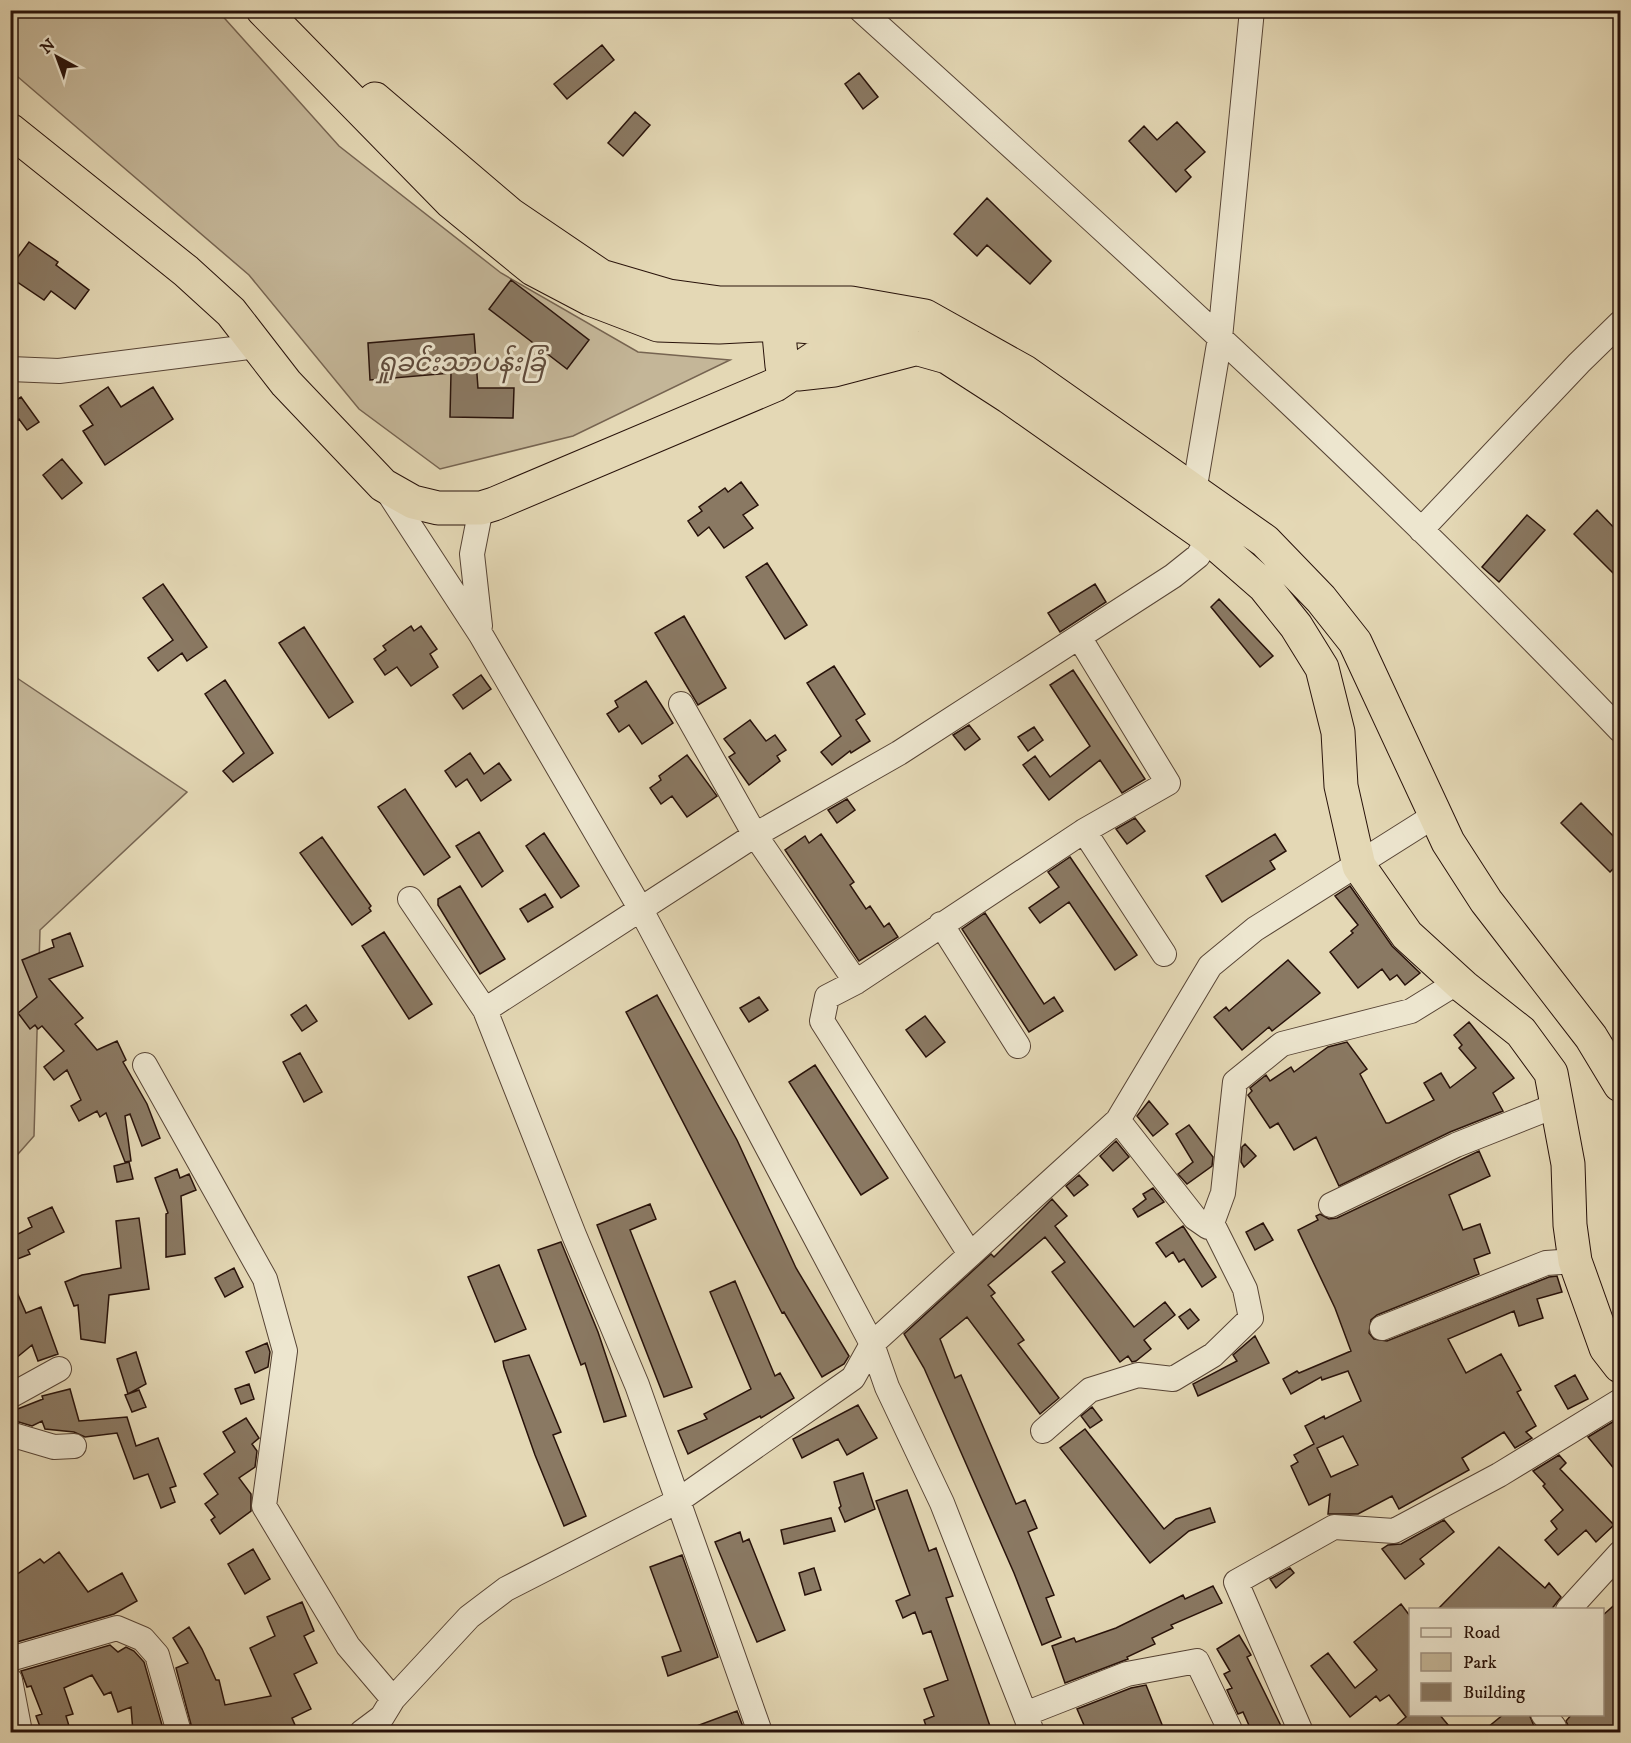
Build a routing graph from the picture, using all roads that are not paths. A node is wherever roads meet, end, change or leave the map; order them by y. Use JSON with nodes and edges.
{"nodes":[{"id":1,"x":263,"y":10,"type":"edge"},
{"id":2,"x":291,"y":10,"type":"edge"},
{"id":3,"x":861,"y":10,"type":"edge"},
{"id":4,"x":1252,"y":10,"type":"edge"},
{"id":5,"x":10,"y":130,"type":"edge"},
{"id":6,"x":852,"y":318,"type":"junction"},
{"id":7,"x":1620,"y":323,"type":"edge"},
{"id":8,"x":778,"y":324,"type":"junction"},
{"id":9,"x":1220,"y":338,"type":"junction"},
{"id":10,"x":257,"y":346,"type":"junction"},
{"id":11,"x":919,"y":348,"type":"junction"},
{"id":12,"x":10,"y":369,"type":"edge"},
{"id":13,"x":788,"y":370,"type":"junction"},
{"id":14,"x":383,"y":485,"type":"junction"},
{"id":15,"x":1194,"y":492,"type":"junction"},
{"id":16,"x":481,"y":508,"type":"junction"},
{"id":17,"x":1421,"y":530,"type":"junction"},
{"id":18,"x":1209,"y":538,"type":"junction"},
{"id":19,"x":481,"y":634,"type":"junction"},
{"id":20,"x":1079,"y":636,"type":"junction"},
{"id":21,"x":681,"y":704,"type":"dead end"},
{"id":22,"x":1620,"y":730,"type":"edge"},
{"id":23,"x":1434,"y":816,"type":"junction"},
{"id":24,"x":1084,"y":831,"type":"junction"},
{"id":25,"x":755,"y":835,"type":"junction"},
{"id":26,"x":1359,"y":866,"type":"junction"},
{"id":27,"x":410,"y":899,"type":"dead end"},
{"id":28,"x":640,"y":908,"type":"junction"},
{"id":29,"x":941,"y":924,"type":"junction"},
{"id":30,"x":1164,"y":954,"type":"dead end"},
{"id":31,"x":856,"y":982,"type":"junction"},
{"id":32,"x":1458,"y":982,"type":"junction"},
{"id":33,"x":485,"y":1010,"type":"junction"},
{"id":34,"x":1018,"y":1046,"type":"dead end"},
{"id":35,"x":146,"y":1065,"type":"dead end"},
{"id":36,"x":1620,"y":1085,"type":"edge"},
{"id":37,"x":1557,"y":1105,"type":"junction"},
{"id":38,"x":1118,"y":1120,"type":"junction"},
{"id":39,"x":1331,"y":1205,"type":"dead end"},
{"id":40,"x":1208,"y":1227,"type":"dead end"},
{"id":41,"x":970,"y":1254,"type":"junction"},
{"id":42,"x":1575,"y":1261,"type":"junction"},
{"id":43,"x":1382,"y":1328,"type":"dead end"},
{"id":44,"x":872,"y":1344,"type":"junction"},
{"id":45,"x":1620,"y":1366,"type":"edge"},
{"id":46,"x":59,"y":1369,"type":"dead end"},
{"id":47,"x":10,"y":1396,"type":"edge"},
{"id":48,"x":1620,"y":1401,"type":"edge"},
{"id":49,"x":1043,"y":1431,"type":"dead end"},
{"id":50,"x":10,"y":1434,"type":"edge"},
{"id":51,"x":74,"y":1446,"type":"dead end"},
{"id":52,"x":676,"y":1502,"type":"junction"},
{"id":53,"x":1620,"y":1553,"type":"edge"},
{"id":54,"x":1570,"y":1608,"type":"edge"},
{"id":55,"x":10,"y":1659,"type":"edge"},
{"id":56,"x":10,"y":1680,"type":"edge"},
{"id":57,"x":388,"y":1716,"type":"edge"},
{"id":58,"x":1546,"y":1716,"type":"edge"},
{"id":59,"x":1029,"y":1723,"type":"edge"},
{"id":60,"x":20,"y":1732,"type":"edge"},
{"id":61,"x":179,"y":1732,"type":"edge"},
{"id":62,"x":362,"y":1732,"type":"edge"},
{"id":63,"x":760,"y":1732,"type":"edge"},
{"id":64,"x":1231,"y":1732,"type":"edge"},
{"id":65,"x":1301,"y":1732,"type":"edge"},
{"id":66,"x":1547,"y":1732,"type":"edge"}],
"edges":[{"from":1,"to":8,"type":"highway"},
{"from":2,"to":6,"type":"highway"},
{"from":3,"to":9,"type":"street"},
{"from":4,"to":9,"type":"street"},
{"from":5,"to":10,"type":"highway"},
{"from":6,"to":8,"type":"highway"},
{"from":6,"to":11,"type":"highway"},
{"from":6,"to":13,"type":"highway"},
{"from":6,"to":15,"type":"highway"},
{"from":7,"to":17,"type":"street"},
{"from":8,"to":13,"type":"highway"},
{"from":9,"to":15,"type":"street"},
{"from":9,"to":17,"type":"street"},
{"from":10,"to":12,"type":"street"},
{"from":10,"to":14,"type":"highway"},
{"from":11,"to":13,"type":"highway"},
{"from":11,"to":18,"type":"highway"},
{"from":13,"to":16,"type":"highway"},
{"from":14,"to":16,"type":"highway"},
{"from":14,"to":19,"type":"street"},
{"from":15,"to":18,"type":"street"},
{"from":15,"to":23,"type":"highway"},
{"from":16,"to":19,"type":"street"},
{"from":17,"to":22,"type":"street"},
{"from":18,"to":20,"type":"street"},
{"from":18,"to":26,"type":"highway"},
{"from":19,"to":28,"type":"street"},
{"from":20,"to":24,"type":"street"},
{"from":20,"to":25,"type":"street"},
{"from":21,"to":25,"type":"street"},
{"from":23,"to":26,"type":"street"},
{"from":23,"to":36,"type":"highway"},
{"from":24,"to":29,"type":"street"},
{"from":24,"to":30,"type":"street"},
{"from":25,"to":28,"type":"street"},
{"from":25,"to":31,"type":"street"},
{"from":26,"to":32,"type":"highway"},
{"from":26,"to":38,"type":"street"},
{"from":27,"to":33,"type":"street"},
{"from":28,"to":33,"type":"street"},
{"from":28,"to":44,"type":"street"},
{"from":29,"to":31,"type":"street"},
{"from":29,"to":34,"type":"street"},
{"from":31,"to":41,"type":"street"},
{"from":32,"to":37,"type":"highway"},
{"from":32,"to":49,"type":"street"},
{"from":33,"to":52,"type":"street"},
{"from":35,"to":57,"type":"street"},
{"from":37,"to":39,"type":"street"},
{"from":37,"to":42,"type":"highway"},
{"from":38,"to":40,"type":"street"},
{"from":38,"to":41,"type":"street"},
{"from":41,"to":44,"type":"street"},
{"from":42,"to":43,"type":"street"},
{"from":42,"to":45,"type":"highway"},
{"from":44,"to":52,"type":"street"},
{"from":44,"to":59,"type":"street"},
{"from":46,"to":47,"type":"street"},
{"from":48,"to":65,"type":"street"},
{"from":50,"to":51,"type":"street"},
{"from":52,"to":57,"type":"street"},
{"from":52,"to":63,"type":"street"},
{"from":53,"to":54,"type":"street"},
{"from":55,"to":61,"type":"street"},
{"from":56,"to":60,"type":"street"},
{"from":57,"to":62,"type":"street"},
{"from":58,"to":66,"type":"street"},
{"from":59,"to":64,"type":"street"}]}
